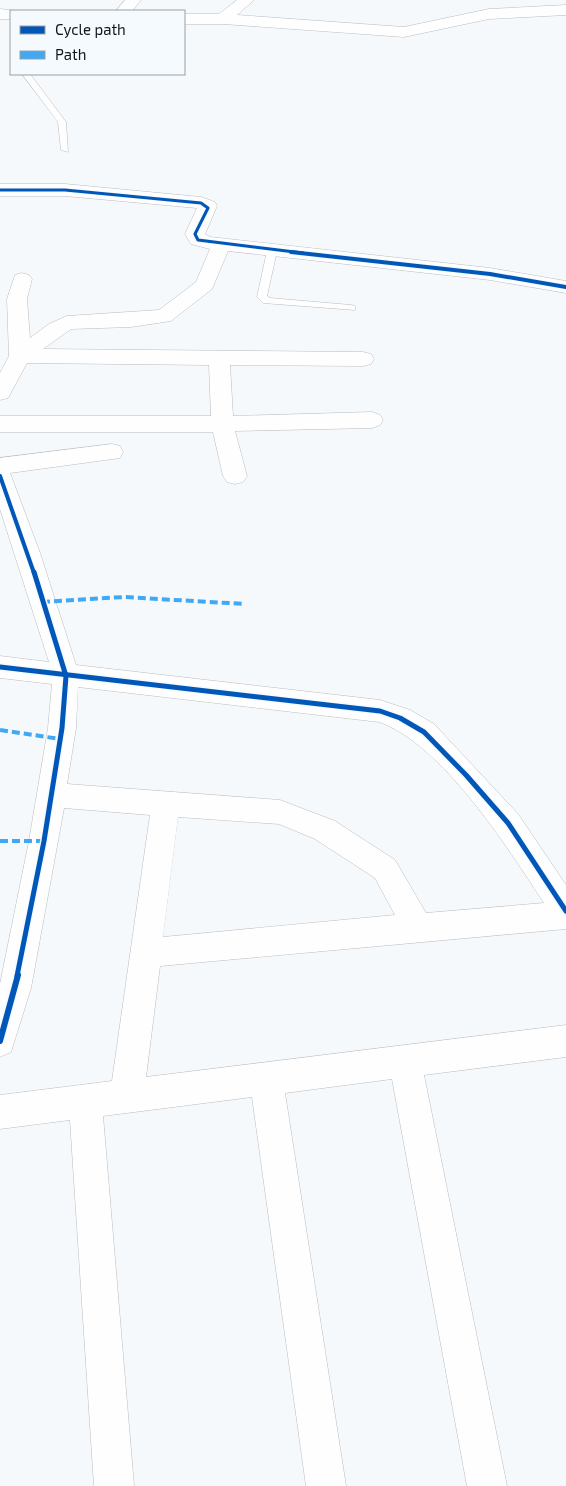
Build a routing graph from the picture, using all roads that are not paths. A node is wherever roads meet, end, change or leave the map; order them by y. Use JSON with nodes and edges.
{"nodes":[{"id":1,"x":133,"y":0,"type":"edge"},
{"id":2,"x":246,"y":0,"type":"edge"},
{"id":3,"x":125,"y":10,"type":"edge"},
{"id":4,"x":566,"y":10,"type":"edge"},
{"id":5,"x":185,"y":19,"type":"edge"},
{"id":6,"x":223,"y":19,"type":"junction"},
{"id":7,"x":27,"y":75,"type":"edge"},
{"id":8,"x":65,"y":150,"type":"dead end"},
{"id":9,"x":0,"y":190,"type":"edge"},
{"id":10,"x":221,"y":245,"type":"junction"},
{"id":11,"x":272,"y":251,"type":"junction"},
{"id":12,"x":22,"y":279,"type":"dead end"},
{"id":13,"x":566,"y":287,"type":"edge"},
{"id":14,"x":351,"y":308,"type":"dead end"},
{"id":15,"x":20,"y":356,"type":"junction"},
{"id":16,"x":219,"y":359,"type":"junction"},
{"id":17,"x":363,"y":359,"type":"dead end"},
{"id":18,"x":0,"y":394,"type":"edge"},
{"id":19,"x":372,"y":420,"type":"dead end"},
{"id":20,"x":0,"y":424,"type":"edge"},
{"id":21,"x":222,"y":424,"type":"junction"},
{"id":22,"x":112,"y":452,"type":"dead end"},
{"id":23,"x":0,"y":466,"type":"edge"},
{"id":24,"x":0,"y":476,"type":"edge"},
{"id":25,"x":235,"y":476,"type":"dead end"},
{"id":26,"x":0,"y":667,"type":"edge"},
{"id":27,"x":66,"y":676,"type":"junction"},
{"id":28,"x":51,"y":795,"type":"junction"},
{"id":29,"x":166,"y":802,"type":"junction"},
{"id":30,"x":566,"y":911,"type":"edge"},
{"id":31,"x":566,"y":915,"type":"edge"},
{"id":32,"x":418,"y":927,"type":"junction"},
{"id":33,"x":145,"y":953,"type":"junction"},
{"id":34,"x":0,"y":1040,"type":"edge"},
{"id":35,"x":566,"y":1041,"type":"edge"},
{"id":36,"x":405,"y":1062,"type":"junction"},
{"id":37,"x":266,"y":1078,"type":"junction"},
{"id":38,"x":126,"y":1096,"type":"junction"},
{"id":39,"x":85,"y":1101,"type":"junction"},
{"id":40,"x":0,"y":1112,"type":"edge"},
{"id":41,"x":114,"y":1486,"type":"edge"},
{"id":42,"x":326,"y":1486,"type":"edge"},
{"id":43,"x":487,"y":1486,"type":"edge"}],
"edges":[{"from":1,"to":3,"type":"street"},
{"from":2,"to":6,"type":"street"},
{"from":4,"to":6,"type":"street"},
{"from":5,"to":6,"type":"street"},
{"from":7,"to":8,"type":"lane"},
{"from":9,"to":10,"type":"street"},
{"from":10,"to":11,"type":"street"},
{"from":10,"to":15,"type":"street"},
{"from":11,"to":13,"type":"street"},
{"from":11,"to":14,"type":"lane"},
{"from":12,"to":15,"type":"street"},
{"from":15,"to":16,"type":"street"},
{"from":15,"to":18,"type":"street"},
{"from":16,"to":17,"type":"street"},
{"from":16,"to":21,"type":"street"},
{"from":19,"to":21,"type":"street"},
{"from":20,"to":21,"type":"street"},
{"from":21,"to":25,"type":"street"},
{"from":22,"to":23,"type":"street"},
{"from":24,"to":27,"type":"street"},
{"from":26,"to":27,"type":"street"},
{"from":27,"to":28,"type":"street"},
{"from":27,"to":30,"type":"street"},
{"from":28,"to":29,"type":"street"},
{"from":28,"to":34,"type":"street"},
{"from":29,"to":32,"type":"street"},
{"from":29,"to":33,"type":"street"},
{"from":31,"to":32,"type":"street"},
{"from":32,"to":33,"type":"street"},
{"from":33,"to":38,"type":"street"},
{"from":35,"to":36,"type":"street"},
{"from":36,"to":37,"type":"street"},
{"from":36,"to":43,"type":"street"},
{"from":37,"to":38,"type":"street"},
{"from":37,"to":42,"type":"street"},
{"from":38,"to":39,"type":"street"},
{"from":39,"to":40,"type":"street"},
{"from":39,"to":41,"type":"street"}]}
